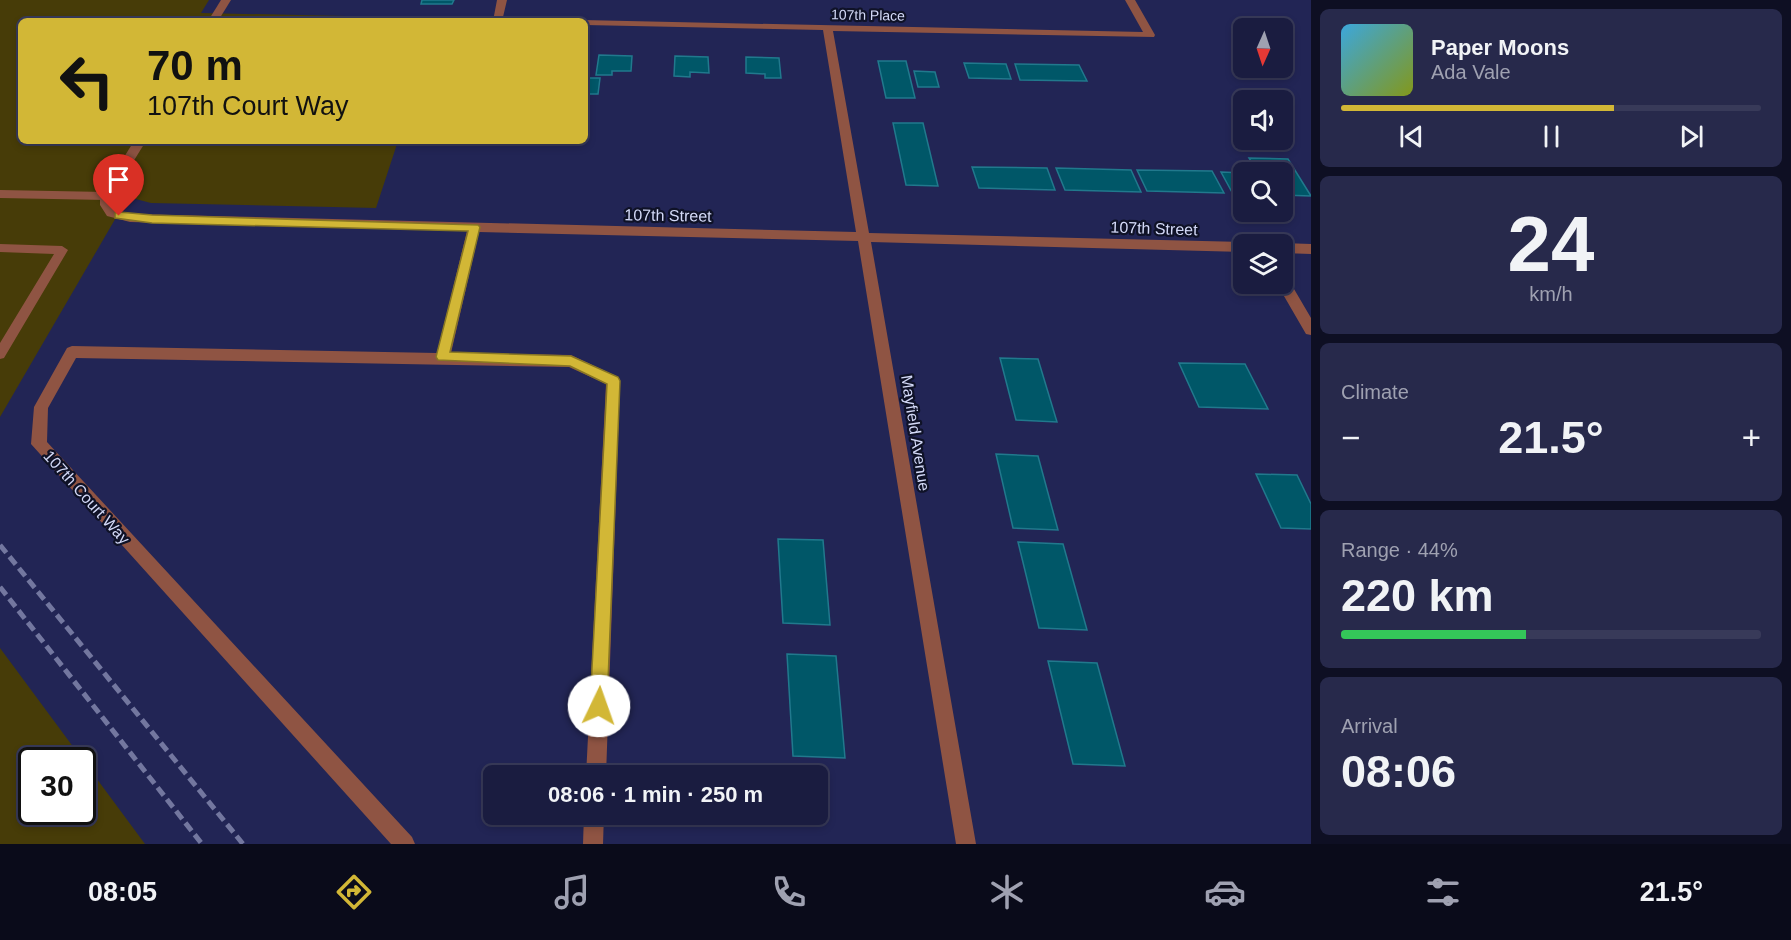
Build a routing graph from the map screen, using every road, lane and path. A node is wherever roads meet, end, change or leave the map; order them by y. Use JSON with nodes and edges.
{"nodes":[{"id":1,"x":226,"y":0,"type":"edge"},
{"id":2,"x":502,"y":0,"type":"edge"},
{"id":3,"x":1130,"y":0,"type":"edge"},
{"id":4,"x":215,"y":18,"type":"edge"},
{"id":5,"x":497,"y":18,"type":"edge"},
{"id":6,"x":588,"y":22,"type":"edge"},
{"id":7,"x":828,"y":28,"type":"junction"},
{"id":8,"x":138,"y":144,"type":"edge"},
{"id":9,"x":0,"y":194,"type":"edge"},
{"id":10,"x":106,"y":196,"type":"junction"},
{"id":11,"x":474,"y":227,"type":"junction"},
{"id":12,"x":865,"y":236,"type":"junction"},
{"id":13,"x":1233,"y":247,"type":"edge"},
{"id":14,"x":0,"y":248,"type":"edge"},
{"id":15,"x":1293,"y":248,"type":"edge"},
{"id":16,"x":1311,"y":249,"type":"edge"},
{"id":17,"x":1290,"y":294,"type":"edge"},
{"id":18,"x":1311,"y":330,"type":"edge"},
{"id":19,"x":0,"y":354,"type":"edge"},
{"id":20,"x":443,"y":357,"type":"junction"},
{"id":21,"x":596,"y":765,"type":"edge"},
{"id":22,"x":594,"y":825,"type":"edge"},
{"id":23,"x":405,"y":844,"type":"edge"},
{"id":24,"x":593,"y":844,"type":"edge"},
{"id":25,"x":966,"y":844,"type":"edge"}],
"edges":[{"from":1,"to":4,"type":"street"},
{"from":2,"to":5,"type":"street"},
{"from":3,"to":7,"type":"street","name":"107th Place"},
{"from":6,"to":7,"type":"street","name":"107th Place"},
{"from":7,"to":12,"type":"street","name":"Mayfield Avenue"},
{"from":8,"to":10,"type":"street"},
{"from":9,"to":10,"type":"lane"},
{"from":10,"to":11,"type":"street","name":"107th Street"},
{"from":11,"to":12,"type":"street","name":"107th Street"},
{"from":11,"to":20,"type":"street"},
{"from":12,"to":13,"type":"street","name":"107th Street"},
{"from":12,"to":25,"type":"street","name":"Mayfield Avenue"},
{"from":14,"to":19,"type":"lane"},
{"from":15,"to":16,"type":"street"},
{"from":17,"to":18,"type":"street"},
{"from":20,"to":21,"type":"street","name":"107th Court Way"},
{"from":20,"to":23,"type":"street","name":"107th Court Way"},
{"from":22,"to":24,"type":"street"}]}
